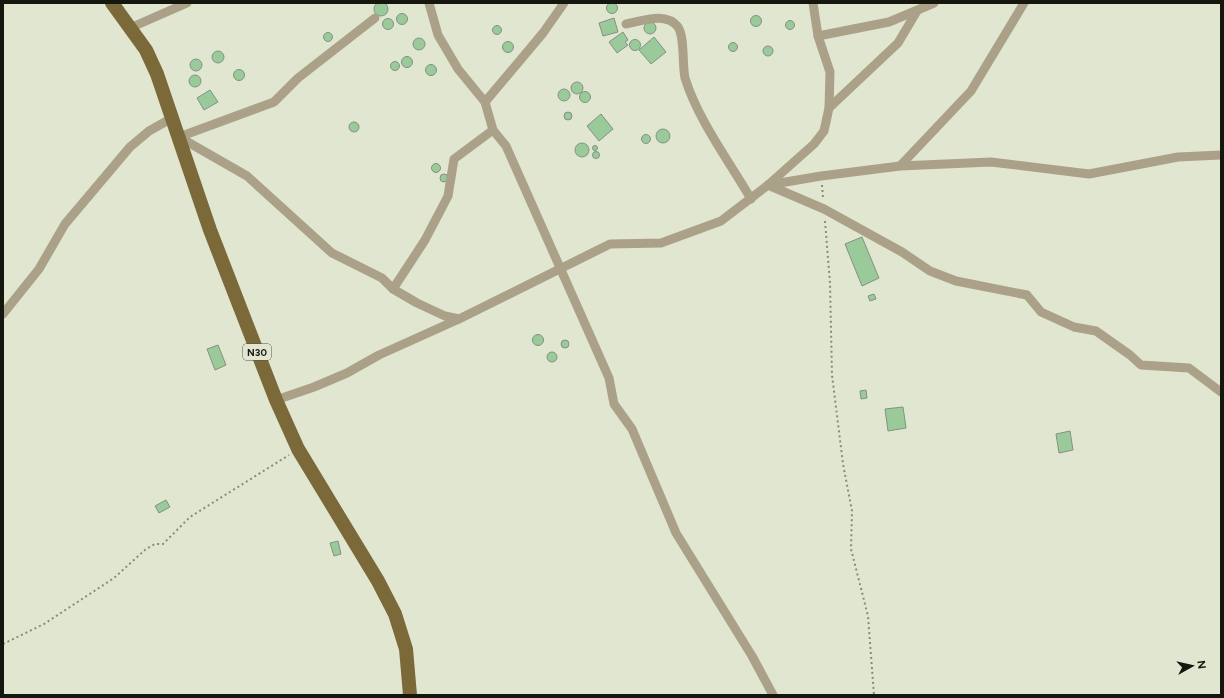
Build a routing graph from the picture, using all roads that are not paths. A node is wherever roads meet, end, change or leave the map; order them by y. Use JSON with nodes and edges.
{"nodes":[{"id":1,"x":112,"y":3,"type":"edge"},
{"id":2,"x":187,"y":3,"type":"edge"},
{"id":3,"x":429,"y":3,"type":"edge"},
{"id":4,"x":813,"y":3,"type":"edge"},
{"id":5,"x":934,"y":3,"type":"edge"},
{"id":6,"x":1024,"y":3,"type":"edge"},
{"id":7,"x":562,"y":4,"type":"edge"},
{"id":8,"x":917,"y":12,"type":"junction"},
{"id":9,"x":375,"y":18,"type":"dead end"},
{"id":10,"x":626,"y":24,"type":"dead end"},
{"id":11,"x":130,"y":28,"type":"junction"},
{"id":12,"x":818,"y":36,"type":"junction"},
{"id":13,"x":485,"y":102,"type":"junction"},
{"id":14,"x":829,"y":108,"type":"junction"},
{"id":15,"x":172,"y":118,"type":"junction"},
{"id":16,"x":493,"y":130,"type":"junction"},
{"id":17,"x":179,"y":137,"type":"junction"},
{"id":18,"x":1221,"y":156,"type":"edge"},
{"id":19,"x":900,"y":166,"type":"junction"},
{"id":20,"x":768,"y":186,"type":"junction"},
{"id":21,"x":751,"y":199,"type":"junction"},
{"id":22,"x":560,"y":268,"type":"junction"},
{"id":23,"x":393,"y":289,"type":"junction"},
{"id":24,"x":3,"y":314,"type":"edge"},
{"id":25,"x":459,"y":319,"type":"junction"},
{"id":26,"x":1221,"y":392,"type":"edge"},
{"id":27,"x":276,"y":400,"type":"junction"},
{"id":28,"x":410,"y":695,"type":"edge"},
{"id":29,"x":773,"y":695,"type":"edge"}],
"edges":[{"from":1,"to":11,"type":"main road","number":"N30"},
{"from":2,"to":11,"type":"street"},
{"from":3,"to":13,"type":"street"},
{"from":4,"to":12,"type":"street"},
{"from":5,"to":8,"type":"street"},
{"from":6,"to":19,"type":"street"},
{"from":7,"to":13,"type":"street"},
{"from":8,"to":12,"type":"street"},
{"from":8,"to":14,"type":"street"},
{"from":9,"to":17,"type":"street"},
{"from":10,"to":21,"type":"street"},
{"from":11,"to":15,"type":"main road","number":"N30"},
{"from":12,"to":14,"type":"street"},
{"from":13,"to":16,"type":"street"},
{"from":14,"to":20,"type":"street"},
{"from":15,"to":17,"type":"main road","number":"N30"},
{"from":15,"to":24,"type":"street"},
{"from":16,"to":22,"type":"street"},
{"from":16,"to":23,"type":"street"},
{"from":17,"to":23,"type":"street"},
{"from":17,"to":27,"type":"main road","number":"N30"},
{"from":18,"to":19,"type":"street"},
{"from":19,"to":20,"type":"street"},
{"from":20,"to":21,"type":"street"},
{"from":20,"to":26,"type":"street"},
{"from":21,"to":22,"type":"street"},
{"from":22,"to":25,"type":"street"},
{"from":22,"to":29,"type":"street"},
{"from":23,"to":25,"type":"street"},
{"from":25,"to":27,"type":"street"},
{"from":27,"to":28,"type":"main road","number":"N30"}]}
